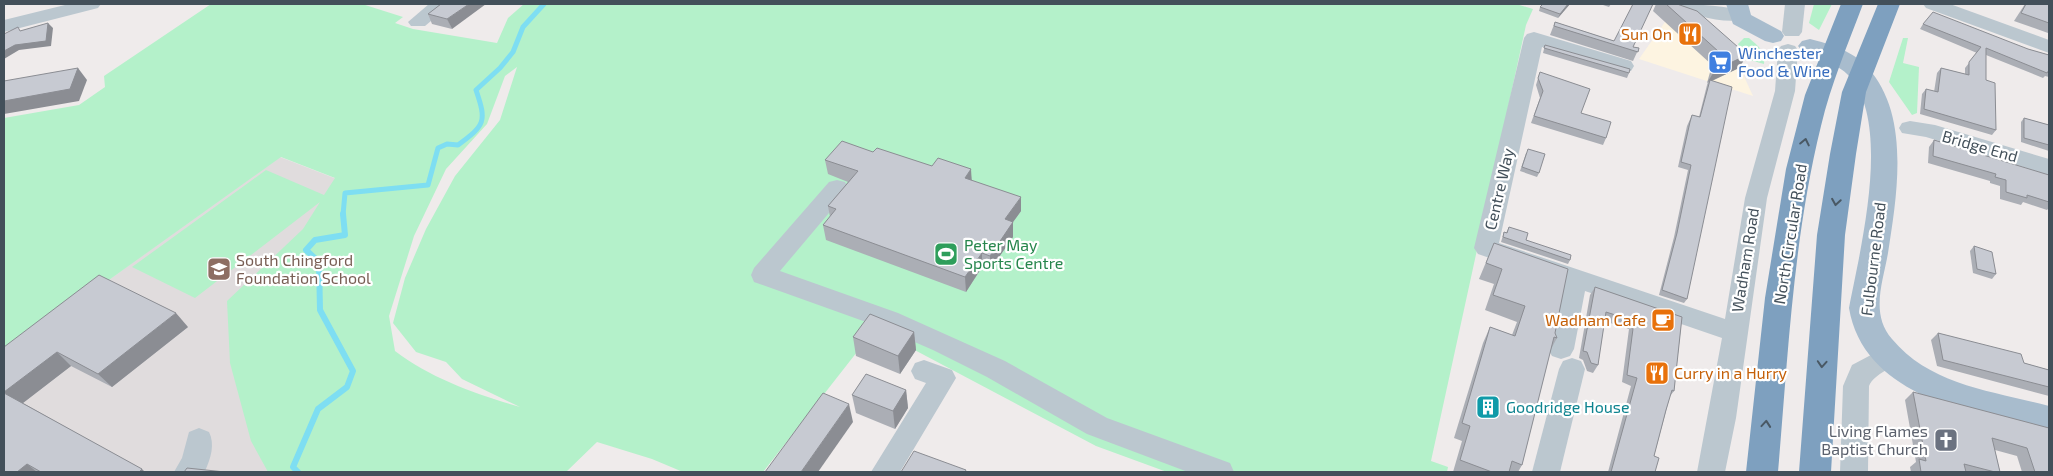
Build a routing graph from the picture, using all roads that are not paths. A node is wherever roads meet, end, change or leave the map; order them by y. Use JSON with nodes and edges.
{"nodes":[{"id":1,"x":91,"y":4,"type":"edge"},
{"id":2,"x":441,"y":4,"type":"edge"},
{"id":3,"x":1678,"y":4,"type":"edge"},
{"id":4,"x":1795,"y":4,"type":"edge"},
{"id":5,"x":1852,"y":4,"type":"edge"},
{"id":6,"x":1889,"y":4,"type":"edge"},
{"id":7,"x":1933,"y":4,"type":"edge"},
{"id":8,"x":1738,"y":9,"type":"edge"},
{"id":9,"x":418,"y":22,"type":"dead end"},
{"id":10,"x":4,"y":26,"type":"edge"},
{"id":11,"x":1795,"y":42,"type":"junction"},
{"id":12,"x":2049,"y":47,"type":"edge"},
{"id":13,"x":1624,"y":66,"type":"edge"},
{"id":14,"x":1910,"y":128,"type":"dead end"},
{"id":15,"x":2049,"y":167,"type":"edge"},
{"id":16,"x":837,"y":188,"type":"dead end"},
{"id":17,"x":1575,"y":279,"type":"junction"},
{"id":18,"x":1734,"y":332,"type":"junction"},
{"id":19,"x":1888,"y":356,"type":"junction"},
{"id":20,"x":924,"y":371,"type":"dead end"},
{"id":21,"x":2049,"y":418,"type":"edge"},
{"id":22,"x":200,"y":440,"type":"dead end"},
{"id":23,"x":188,"y":472,"type":"edge"},
{"id":24,"x":885,"y":472,"type":"edge"},
{"id":25,"x":1220,"y":472,"type":"edge"},
{"id":26,"x":1546,"y":472,"type":"edge"},
{"id":27,"x":1711,"y":472,"type":"edge"},
{"id":28,"x":1762,"y":472,"type":"edge"},
{"id":29,"x":1815,"y":472,"type":"edge"},
{"id":30,"x":1854,"y":472,"type":"edge"}],
"edges":[{"from":1,"to":10,"type":"street"},
{"from":2,"to":9,"type":"street"},
{"from":3,"to":8,"type":"street"},
{"from":4,"to":11,"type":"street","name":"Wadham Road"},
{"from":28,"to":5,"type":"highway","name":"North Circular Road","one_way":true},
{"from":6,"to":29,"type":"highway","one_way":true},
{"from":7,"to":12,"type":"street"},
{"from":8,"to":11,"type":"main road","name":"Fulbourne Road"},
{"from":11,"to":18,"type":"street","name":"Wadham Road"},
{"from":11,"to":19,"type":"main road","name":"Fulbourne Road"},
{"from":13,"to":17,"type":"street","name":"Centre Way"},
{"from":14,"to":15,"type":"street","name":"Bridge End"},
{"from":16,"to":25,"type":"street"},
{"from":17,"to":18,"type":"street","name":"Centre Way"},
{"from":17,"to":26,"type":"street"},
{"from":18,"to":27,"type":"street","name":"Wadham Road"},
{"from":19,"to":21,"type":"main road","name":"Fulbourne Road"},
{"from":19,"to":30,"type":"street"},
{"from":20,"to":24,"type":"street"},
{"from":22,"to":23,"type":"street"}]}
